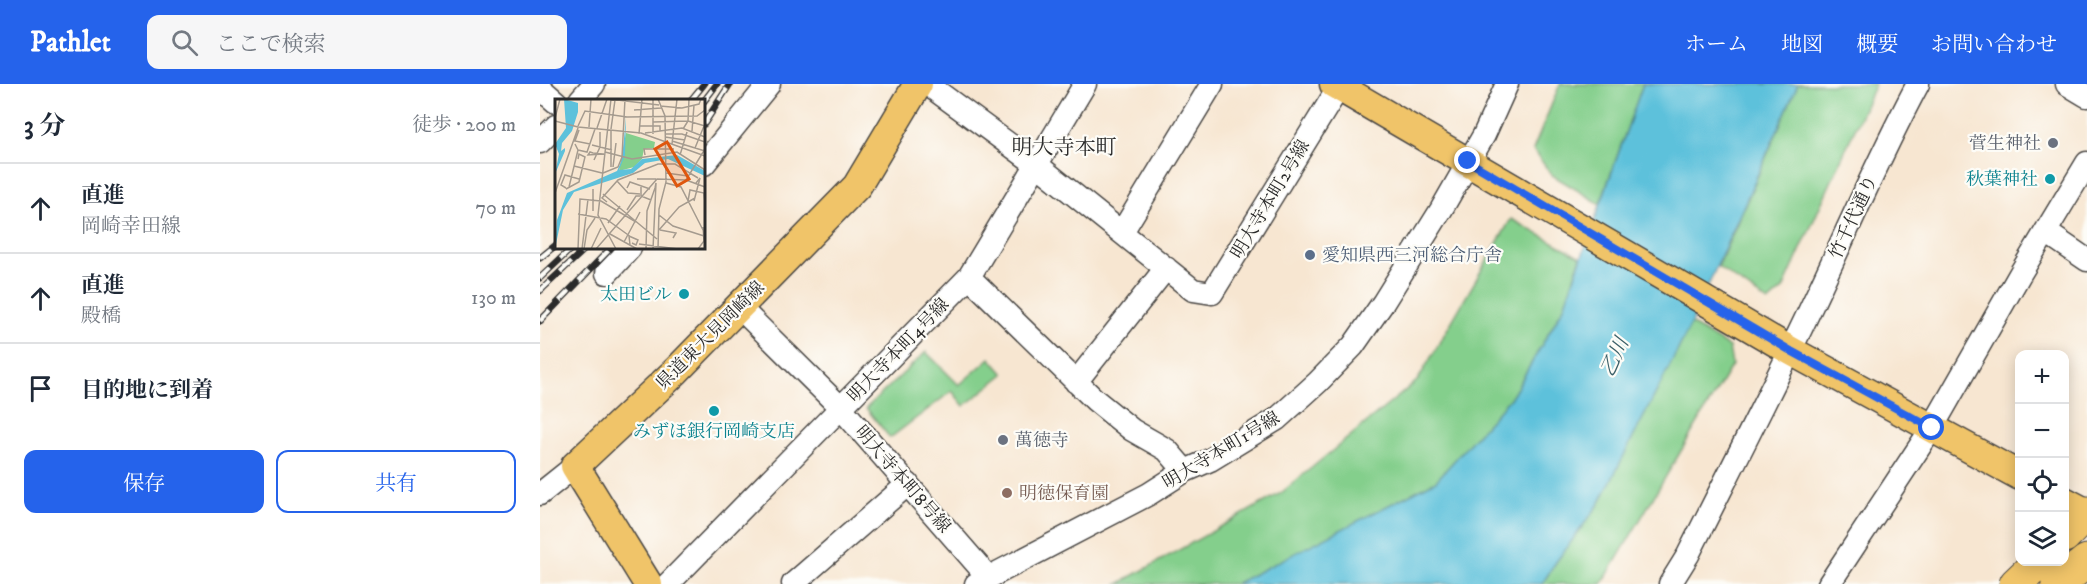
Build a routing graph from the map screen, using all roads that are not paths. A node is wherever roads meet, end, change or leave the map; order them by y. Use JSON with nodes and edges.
{"nodes":[{"id":1,"x":594,"y":84,"type":"edge"},
{"id":2,"x":769,"y":84,"type":"edge"},
{"id":3,"x":918,"y":84,"type":"edge"},
{"id":4,"x":927,"y":84,"type":"edge"},
{"id":5,"x":1085,"y":84,"type":"edge"},
{"id":6,"x":1212,"y":84,"type":"edge"},
{"id":7,"x":1508,"y":84,"type":"edge"},
{"id":8,"x":1918,"y":84,"type":"edge"},
{"id":9,"x":2067,"y":84,"type":"edge"},
{"id":10,"x":1336,"y":85,"type":"edge"},
{"id":11,"x":540,"y":88,"type":"edge"},
{"id":12,"x":2087,"y":96,"type":"edge"},
{"id":13,"x":581,"y":99,"type":"edge"},
{"id":14,"x":555,"y":101,"type":"edge"},
{"id":15,"x":555,"y":127,"type":"edge"},
{"id":16,"x":540,"y":142,"type":"edge"},
{"id":17,"x":1468,"y":161,"type":"junction"},
{"id":18,"x":705,"y":163,"type":"edge"},
{"id":19,"x":1036,"y":164,"type":"junction"},
{"id":20,"x":2087,"y":164,"type":"edge"},
{"id":21,"x":1122,"y":232,"type":"junction"},
{"id":22,"x":2046,"y":232,"type":"junction"},
{"id":23,"x":629,"y":249,"type":"edge"},
{"id":24,"x":2087,"y":260,"type":"edge"},
{"id":25,"x":1166,"y":268,"type":"junction"},
{"id":26,"x":608,"y":273,"type":"dead end"},
{"id":27,"x":969,"y":277,"type":"junction"},
{"id":28,"x":739,"y":307,"type":"junction"},
{"id":29,"x":1791,"y":351,"type":"junction"},
{"id":30,"x":1076,"y":382,"type":"junction"},
{"id":31,"x":842,"y":408,"type":"junction"},
{"id":32,"x":1932,"y":428,"type":"junction"},
{"id":33,"x":574,"y":466,"type":"junction"},
{"id":34,"x":1185,"y":471,"type":"junction"},
{"id":35,"x":2015,"y":474,"type":"edge"},
{"id":36,"x":908,"y":484,"type":"junction"},
{"id":37,"x":540,"y":494,"type":"edge"},
{"id":38,"x":2069,"y":504,"type":"edge"},
{"id":39,"x":2087,"y":513,"type":"edge"},
{"id":40,"x":2069,"y":531,"type":"edge"},
{"id":41,"x":2087,"y":561,"type":"edge"},
{"id":42,"x":2034,"y":566,"type":"edge"},
{"id":43,"x":983,"y":581,"type":"edge"},
{"id":44,"x":648,"y":584,"type":"edge"},
{"id":45,"x":668,"y":584,"type":"edge"},
{"id":46,"x":793,"y":584,"type":"edge"},
{"id":47,"x":1670,"y":584,"type":"edge"},
{"id":48,"x":1829,"y":584,"type":"edge"},
{"id":49,"x":2016,"y":584,"type":"edge"},
{"id":50,"x":2058,"y":584,"type":"edge"}],
"edges":[{"from":1,"to":13,"type":"street"},
{"from":2,"to":18,"type":"street"},
{"from":3,"to":28,"type":"main road","name":"県道東大見岡崎線"},
{"from":4,"to":19,"type":"street"},
{"from":5,"to":19,"type":"street","name":"明大寺本町4号線"},
{"from":6,"to":21,"type":"street"},
{"from":7,"to":17,"type":"street","name":"明大寺本町1号線"},
{"from":8,"to":29,"type":"street","name":"竹千代通り"},
{"from":9,"to":12,"type":"street"},
{"from":10,"to":17,"type":"main road"},
{"from":10,"to":25,"type":"street","name":"明大寺本町2号線"},
{"from":11,"to":14,"type":"street"},
{"from":15,"to":16,"type":"street"},
{"from":17,"to":29,"type":"main road"},
{"from":17,"to":34,"type":"street","name":"明大寺本町1号線"},
{"from":19,"to":21,"type":"street"},
{"from":19,"to":27,"type":"street","name":"明大寺本町4号線"},
{"from":20,"to":22,"type":"street"},
{"from":21,"to":25,"type":"street"},
{"from":22,"to":24,"type":"street"},
{"from":22,"to":32,"type":"street"},
{"from":23,"to":26,"type":"street"},
{"from":25,"to":30,"type":"street"},
{"from":27,"to":30,"type":"street"},
{"from":27,"to":31,"type":"street","name":"明大寺本町4号線"},
{"from":28,"to":31,"type":"street","name":"明大寺本町8号線"},
{"from":28,"to":33,"type":"main road","name":"県道東大見岡崎線"},
{"from":29,"to":32,"type":"main road"},
{"from":29,"to":47,"type":"street","name":"竹千代通り"},
{"from":30,"to":34,"type":"street"},
{"from":31,"to":36,"type":"street","name":"明大寺本町8号線"},
{"from":31,"to":45,"type":"street","name":"明大寺本町4号線"},
{"from":32,"to":35,"type":"main road"},
{"from":32,"to":48,"type":"street"},
{"from":33,"to":37,"type":"street"},
{"from":33,"to":44,"type":"main road"},
{"from":34,"to":43,"type":"street","name":"明大寺本町1号線"},
{"from":36,"to":43,"type":"street","name":"明大寺本町8号線"},
{"from":36,"to":46,"type":"street"},
{"from":38,"to":39,"type":"main road"},
{"from":39,"to":40,"type":"highway"},
{"from":41,"to":50,"type":"highway"},
{"from":42,"to":49,"type":"highway"}]}
